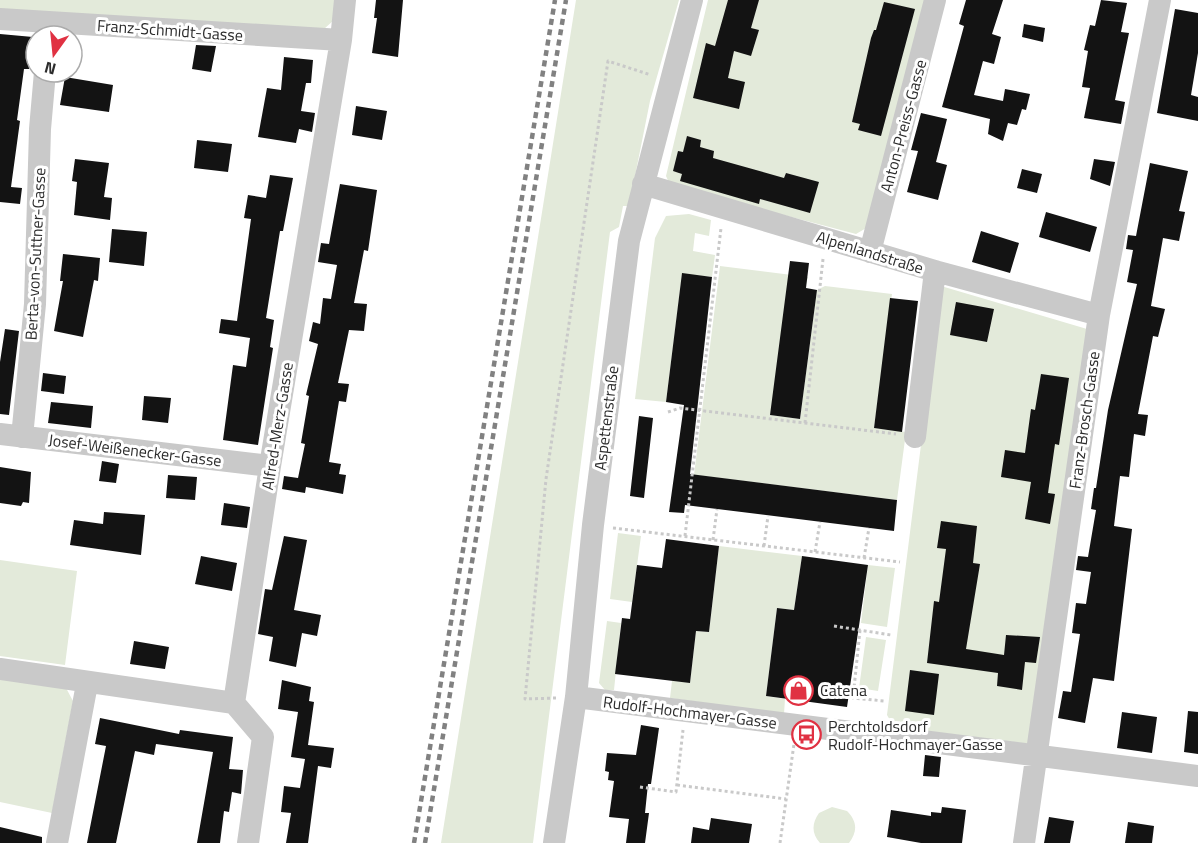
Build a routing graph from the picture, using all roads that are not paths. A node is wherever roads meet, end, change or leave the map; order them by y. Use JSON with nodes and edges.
{"nodes":[{"id":1,"x":345,"y":0,"type":"edge"},
{"id":2,"x":692,"y":0,"type":"edge"},
{"id":3,"x":935,"y":0,"type":"edge"},
{"id":4,"x":1160,"y":0,"type":"edge"},
{"id":5,"x":0,"y":19,"type":"edge"},
{"id":6,"x":24,"y":24,"type":"edge"},
{"id":7,"x":84,"y":30,"type":"edge"},
{"id":8,"x":341,"y":40,"type":"junction"},
{"id":9,"x":44,"y":84,"type":"edge"},
{"id":10,"x":643,"y":184,"type":"junction"},
{"id":11,"x":870,"y":252,"type":"junction"},
{"id":12,"x":935,"y":271,"type":"junction"},
{"id":13,"x":1099,"y":315,"type":"junction"},
{"id":14,"x":0,"y":434,"type":"edge"},
{"id":15,"x":915,"y":436,"type":"road end"},
{"id":16,"x":22,"y":437,"type":"junction"},
{"id":17,"x":270,"y":466,"type":"junction"},
{"id":18,"x":0,"y":669,"type":"edge"},
{"id":19,"x":87,"y":684,"type":"junction"},
{"id":20,"x":576,"y":697,"type":"junction"},
{"id":21,"x":234,"y":703,"type":"junction"},
{"id":22,"x":1036,"y":754,"type":"junction"},
{"id":23,"x":1198,"y":776,"type":"edge"},
{"id":24,"x":57,"y":843,"type":"edge"},
{"id":25,"x":248,"y":843,"type":"edge"},
{"id":26,"x":554,"y":843,"type":"edge"},
{"id":27,"x":1023,"y":843,"type":"edge"}],
"edges":[{"from":1,"to":8,"type":"street","name":"Alfred-Merz-Gasse"},
{"from":2,"to":10,"type":"street","name":"Aspettenstraße"},
{"from":3,"to":11,"type":"street","name":"Anton-Preiss-Gasse"},
{"from":4,"to":13,"type":"street","name":"Franz-Brosch-Gasse"},
{"from":5,"to":6,"type":"street","name":"Franz-Schmidt-Gasse"},
{"from":7,"to":8,"type":"street","name":"Franz-Schmidt-Gasse"},
{"from":8,"to":17,"type":"street","name":"Alfred-Merz-Gasse"},
{"from":9,"to":16,"type":"street","name":"Berta-von-Suttner-Gasse"},
{"from":10,"to":11,"type":"street","name":"Alpenlandstraße"},
{"from":10,"to":20,"type":"street","name":"Aspettenstraße"},
{"from":11,"to":12,"type":"street","name":"Alpenlandstraße"},
{"from":12,"to":13,"type":"street","name":"Alpenlandstraße"},
{"from":12,"to":15,"type":"street"},
{"from":13,"to":22,"type":"street","name":"Franz-Brosch-Gasse"},
{"from":14,"to":16,"type":"street","name":"Josef-Weißenecker-Gasse"},
{"from":16,"to":17,"type":"street","name":"Josef-Weißenecker-Gasse"},
{"from":17,"to":21,"type":"street","name":"Alfred-Merz-Gasse"},
{"from":18,"to":19,"type":"street"},
{"from":19,"to":21,"type":"street"},
{"from":19,"to":24,"type":"street"},
{"from":20,"to":22,"type":"street","name":"Rudolf-Hochmayer-Gasse"},
{"from":20,"to":26,"type":"street","name":"Aspettenstraße"},
{"from":21,"to":25,"type":"street"},
{"from":22,"to":23,"type":"street","name":"Rudolf-Hochmayer-Gasse"},
{"from":22,"to":27,"type":"street","name":"Franz-Brosch-Gasse"}]}
